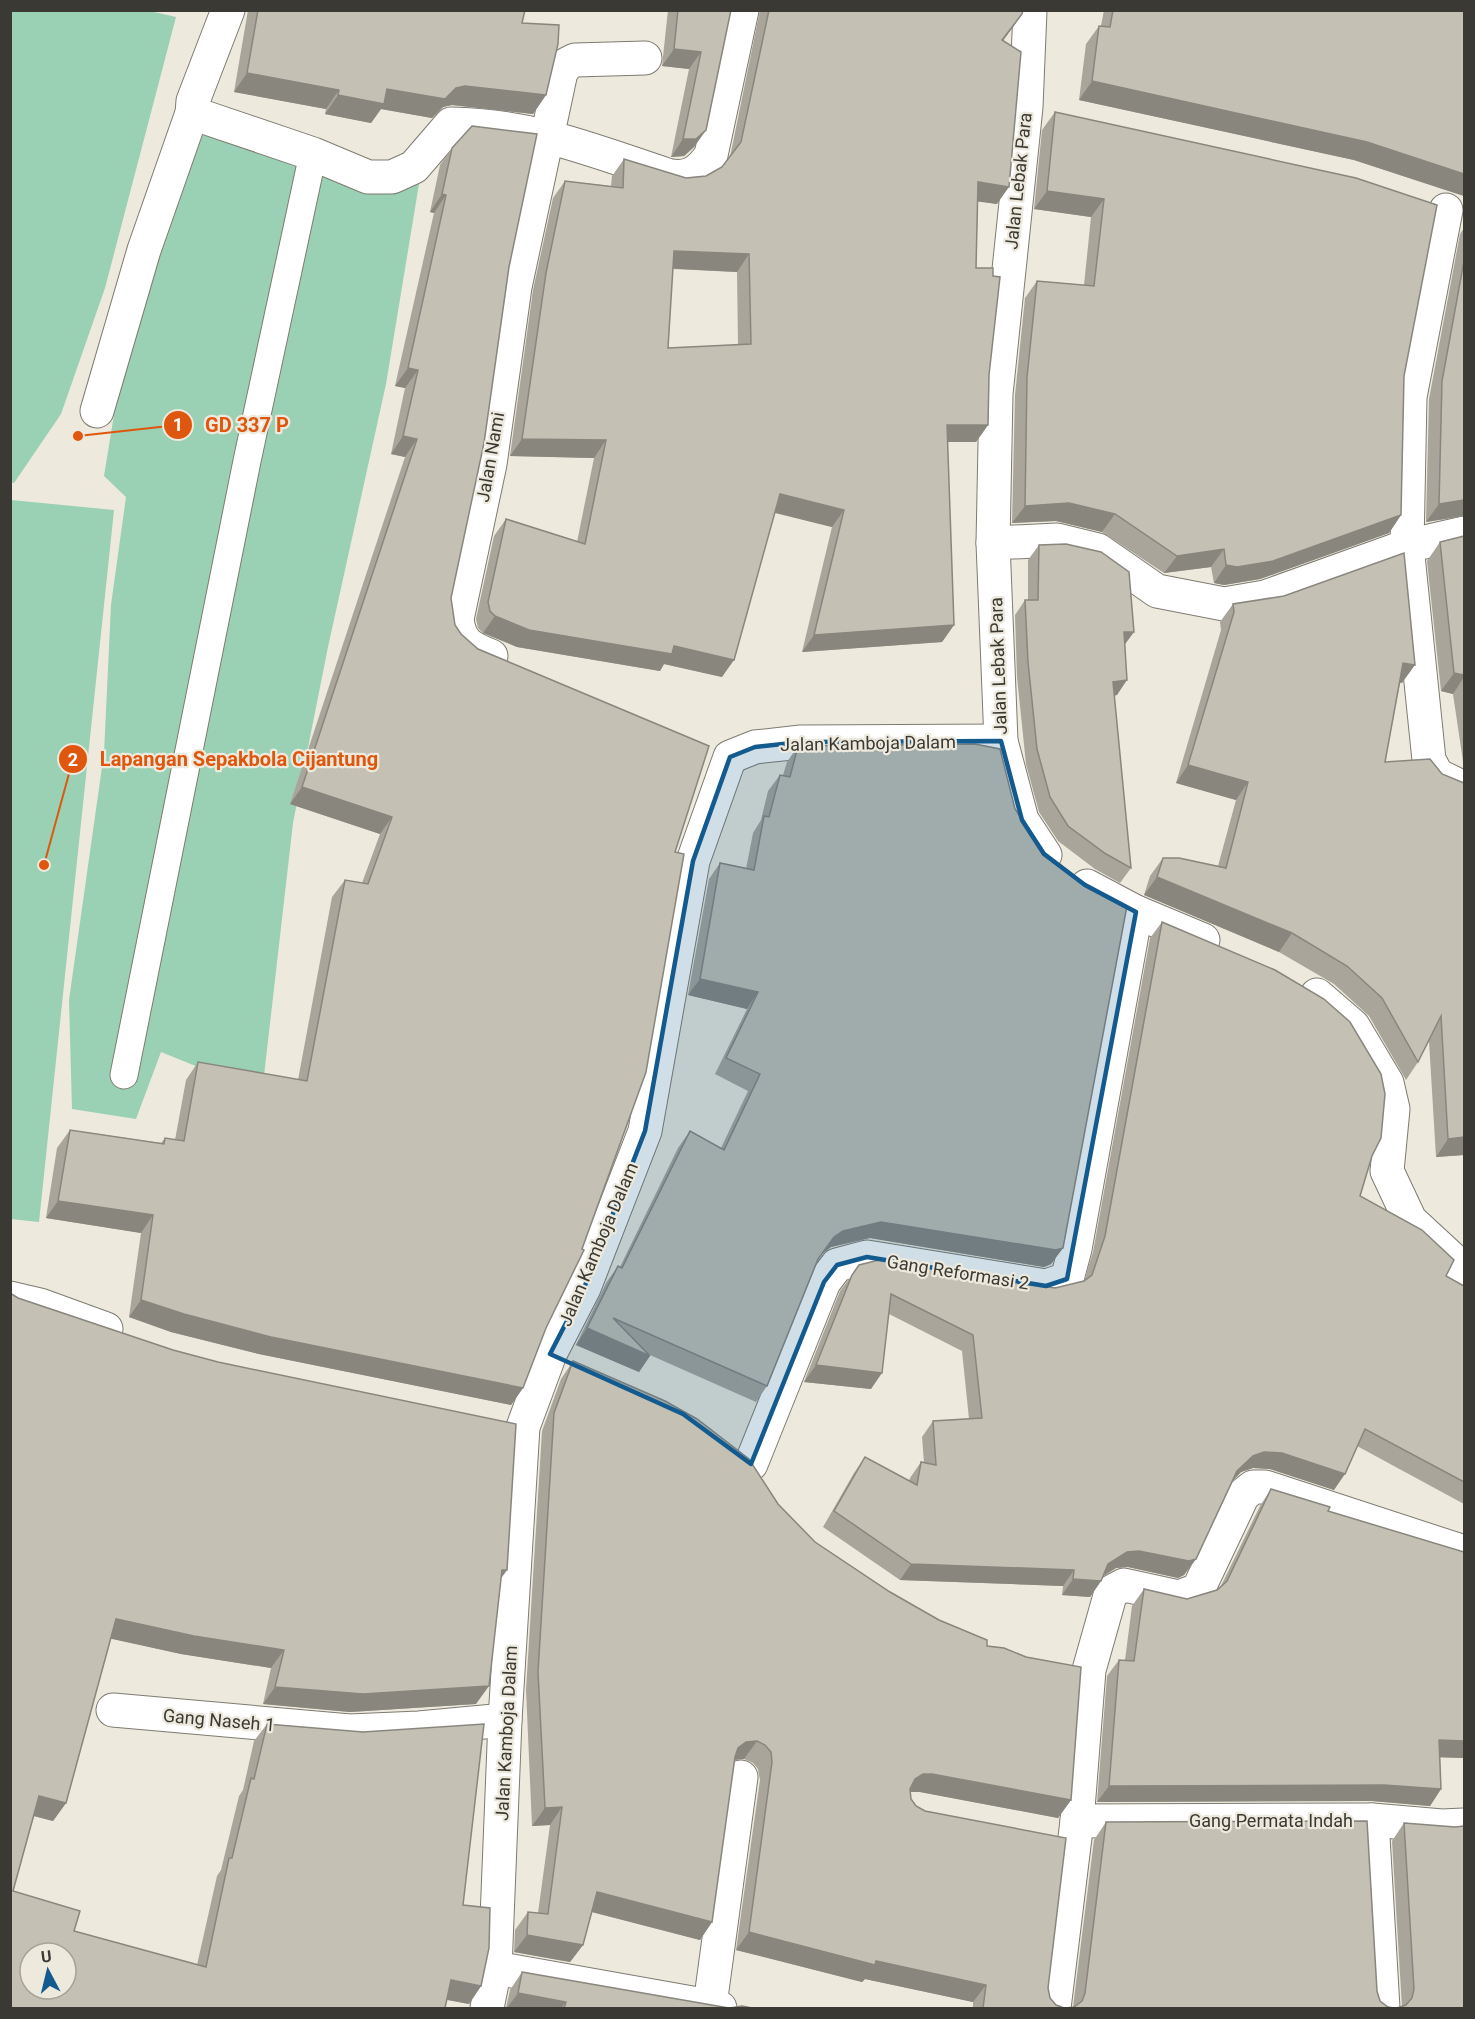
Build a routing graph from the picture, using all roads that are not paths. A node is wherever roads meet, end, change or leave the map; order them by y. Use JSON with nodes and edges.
{"nodes":[{"id":1,"x":742,"y":10,"type":"edge"},
{"id":2,"x":1030,"y":10,"type":"edge"},
{"id":3,"x":223,"y":12,"type":"edge"},
{"id":4,"x":645,"y":57,"type":"dead end"},
{"id":5,"x":1026,"y":107,"type":"junction"},
{"id":6,"x":192,"y":113,"type":"junction"},
{"id":7,"x":1060,"y":115,"type":"edge"},
{"id":8,"x":550,"y":135,"type":"junction"},
{"id":9,"x":313,"y":154,"type":"junction"},
{"id":10,"x":1413,"y":200,"type":"edge"},
{"id":11,"x":1455,"y":213,"type":"edge"},
{"id":12,"x":98,"y":411,"type":"dead end"},
{"id":13,"x":1464,"y":533,"type":"edge"},
{"id":14,"x":993,"y":543,"type":"junction"},
{"id":15,"x":1407,"y":546,"type":"junction"},
{"id":16,"x":516,"y":667,"type":"edge"},
{"id":17,"x":1001,"y":741,"type":"junction"},
{"id":18,"x":698,"y":743,"type":"edge"},
{"id":19,"x":730,"y":757,"type":"junction"},
{"id":20,"x":1464,"y":788,"type":"edge"},
{"id":21,"x":1136,"y":912,"type":"junction"},
{"id":22,"x":1230,"y":951,"type":"edge"},
{"id":23,"x":1289,"y":979,"type":"edge"},
{"id":24,"x":124,"y":1075,"type":"dead end"},
{"id":25,"x":1464,"y":1270,"type":"edge"},
{"id":26,"x":10,"y":1298,"type":"edge"},
{"id":27,"x":133,"y":1338,"type":"edge"},
{"id":28,"x":489,"y":1420,"type":"edge"},
{"id":29,"x":523,"y":1427,"type":"junction"},
{"id":30,"x":724,"y":1443,"type":"edge"},
{"id":31,"x":1464,"y":1552,"type":"edge"},
{"id":32,"x":113,"y":1710,"type":"dead end"},
{"id":33,"x":505,"y":1720,"type":"junction"},
{"id":34,"x":741,"y":1777,"type":"dead end"},
{"id":35,"x":1372,"y":1820,"type":"junction"},
{"id":36,"x":1464,"y":1825,"type":"edge"},
{"id":37,"x":1076,"y":1829,"type":"junction"},
{"id":38,"x":1042,"y":1836,"type":"edge"},
{"id":39,"x":495,"y":1968,"type":"junction"},
{"id":40,"x":715,"y":2007,"type":"edge"},
{"id":41,"x":487,"y":2008,"type":"edge"},
{"id":42,"x":1054,"y":2008,"type":"edge"},
{"id":43,"x":1383,"y":2008,"type":"edge"}],
"edges":[{"from":1,"to":8,"type":"street"},
{"from":2,"to":5,"type":"street","name":"Jalan Lebak Para"},
{"from":3,"to":6,"type":"street"},
{"from":4,"to":8,"type":"street","name":"Jalan Nami"},
{"from":5,"to":7,"type":"street"},
{"from":5,"to":14,"type":"street","name":"Jalan Lebak Para"},
{"from":6,"to":9,"type":"street"},
{"from":6,"to":12,"type":"street"},
{"from":8,"to":9,"type":"street"},
{"from":8,"to":16,"type":"street","name":"Jalan Nami"},
{"from":9,"to":24,"type":"lane"},
{"from":10,"to":11,"type":"street"},
{"from":11,"to":15,"type":"street"},
{"from":13,"to":15,"type":"street"},
{"from":14,"to":15,"type":"street"},
{"from":14,"to":17,"type":"street","name":"Jalan Lebak Para"},
{"from":15,"to":20,"type":"street"},
{"from":17,"to":19,"type":"street","name":"Jalan Kamboja Dalam"},
{"from":17,"to":21,"type":"street","name":"Jalan Lebak Para"},
{"from":18,"to":19,"type":"street"},
{"from":19,"to":29,"type":"street","name":"Jalan Kamboja Dalam"},
{"from":21,"to":22,"type":"street","name":"Jalan Lebak Para"},
{"from":21,"to":30,"type":"street","name":"Gang Reformasi 2"},
{"from":23,"to":25,"type":"street"},
{"from":26,"to":27,"type":"street"},
{"from":28,"to":29,"type":"street"},
{"from":29,"to":33,"type":"street","name":"Jalan Kamboja Dalam"},
{"from":31,"to":37,"type":"street"},
{"from":32,"to":33,"type":"street","name":"Gang Naseh 1"},
{"from":33,"to":39,"type":"street","name":"Jalan Kamboja Dalam"},
{"from":34,"to":40,"type":"street"},
{"from":35,"to":36,"type":"street","name":"Gang Permata Indah"},
{"from":35,"to":37,"type":"street","name":"Gang Permata Indah"},
{"from":35,"to":43,"type":"street"},
{"from":37,"to":38,"type":"street","name":"Gang Permata Indah"},
{"from":37,"to":42,"type":"street"},
{"from":39,"to":40,"type":"street"},
{"from":39,"to":41,"type":"street","name":"Jalan Kamboja Dalam"}]}
